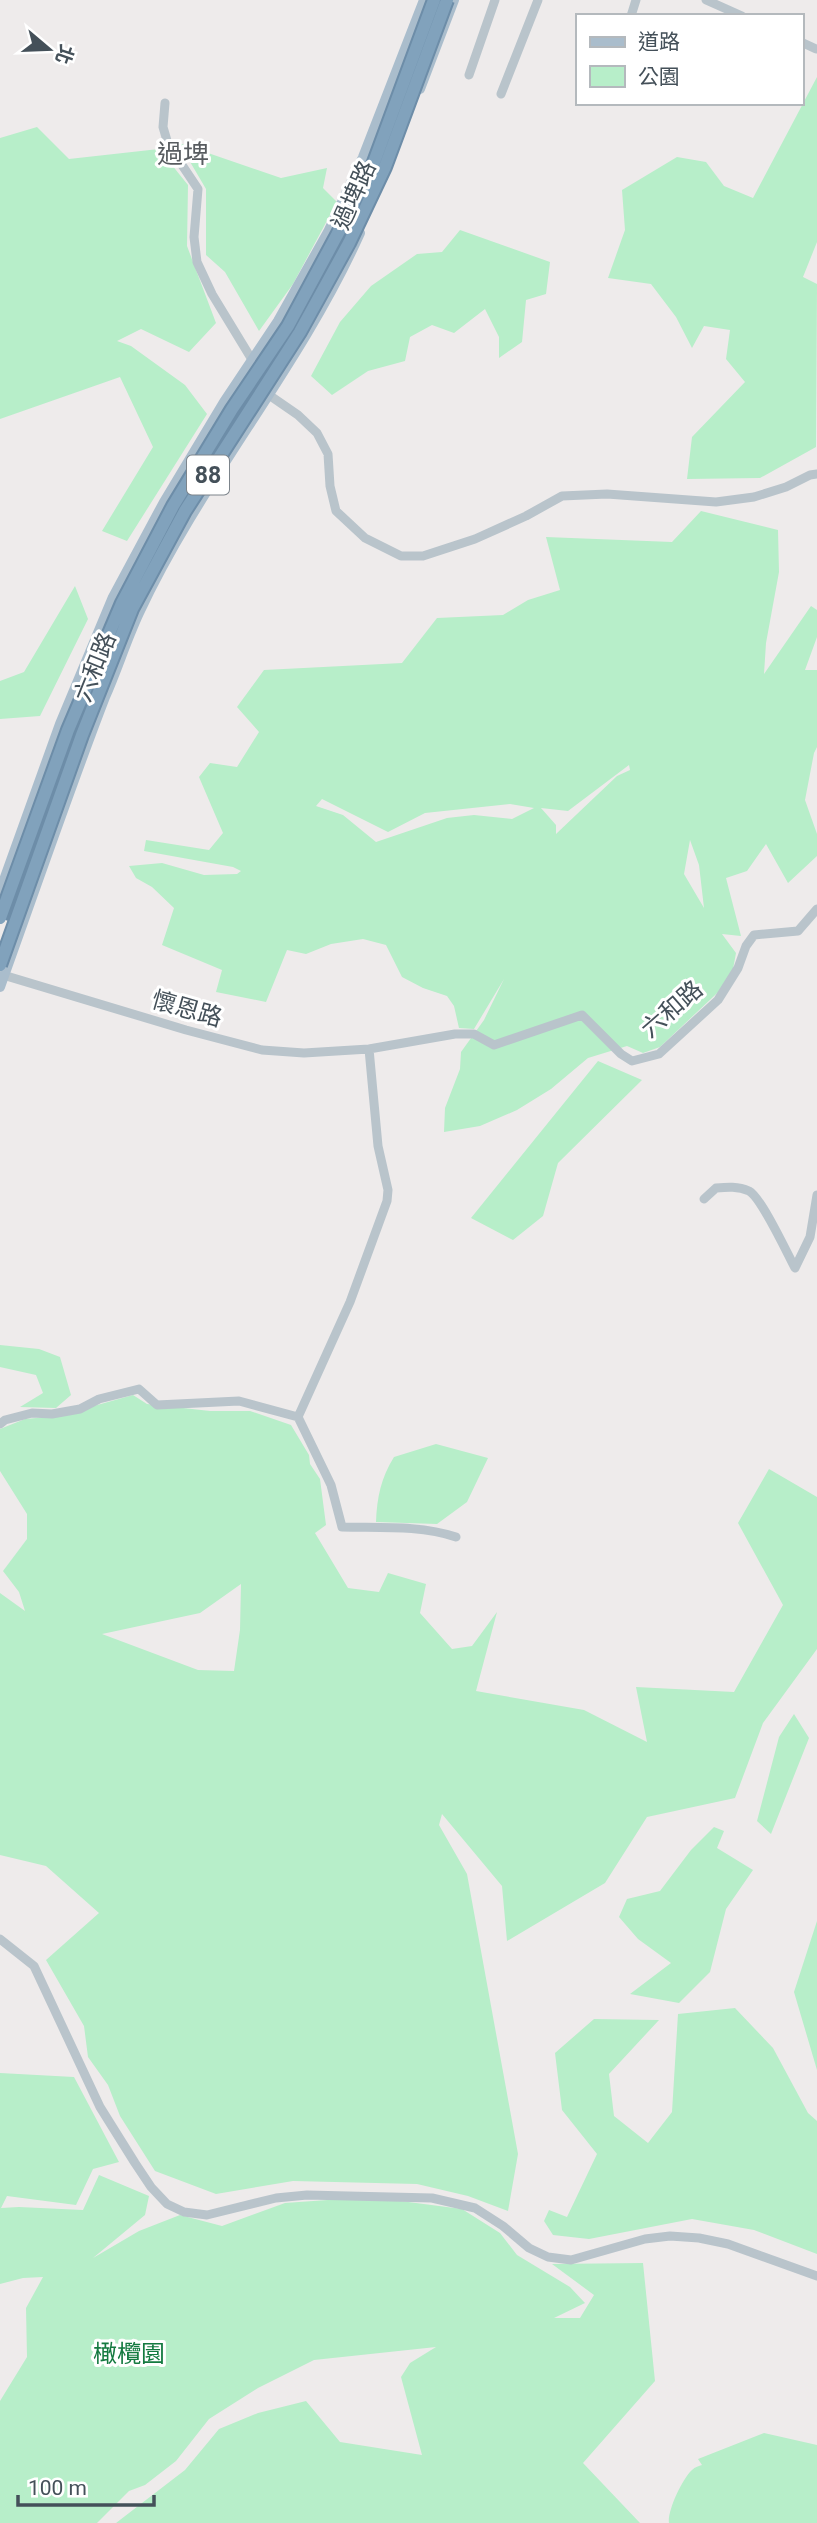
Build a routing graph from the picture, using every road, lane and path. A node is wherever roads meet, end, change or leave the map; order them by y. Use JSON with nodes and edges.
{"nodes":[{"id":1,"x":424,"y":0,"type":"edge"},
{"id":2,"x":434,"y":0,"type":"edge"},
{"id":3,"x":447,"y":0,"type":"edge"},
{"id":4,"x":454,"y":0,"type":"edge"},
{"id":5,"x":495,"y":0,"type":"edge"},
{"id":6,"x":538,"y":0,"type":"edge"},
{"id":7,"x":706,"y":0,"type":"edge"},
{"id":8,"x":738,"y":14,"type":"edge"},
{"id":9,"x":469,"y":75,"type":"dead end"},
{"id":10,"x":501,"y":94,"type":"dead end"},
{"id":11,"x":165,"y":103,"type":"dead end"},
{"id":12,"x":253,"y":360,"type":"junction"},
{"id":13,"x":269,"y":395,"type":"junction"},
{"id":14,"x":817,"y":474,"type":"edge"},
{"id":15,"x":0,"y":891,"type":"edge"},
{"id":16,"x":817,"y":909,"type":"edge"},
{"id":17,"x":0,"y":918,"type":"edge"},
{"id":18,"x":1,"y":975,"type":"edge"},
{"id":19,"x":369,"y":1049,"type":"junction"},
{"id":20,"x":817,"y":1195,"type":"edge"},
{"id":21,"x":704,"y":1199,"type":"dead end"},
{"id":22,"x":298,"y":1417,"type":"junction"},
{"id":23,"x":0,"y":1423,"type":"edge"},
{"id":24,"x":456,"y":1537,"type":"dead end"},
{"id":25,"x":0,"y":1939,"type":"edge"},
{"id":26,"x":817,"y":2276,"type":"edge"}],
"edges":[{"from":1,"to":12,"type":"main road","name":"過埤路"},
{"from":2,"to":17,"type":"highway","number":"88","bridge":true},
{"from":3,"to":18,"type":"highway","number":"88","bridge":true},
{"from":4,"to":13,"type":"main road","name":"過埤路"},
{"from":5,"to":9,"type":"street"},
{"from":6,"to":10,"type":"street"},
{"from":7,"to":8,"type":"street"},
{"from":11,"to":12,"type":"street"},
{"from":12,"to":13,"type":"street"},
{"from":12,"to":15,"type":"main road","name":"六和路"},
{"from":13,"to":14,"type":"street"},
{"from":13,"to":18,"type":"main road","name":"六和路"},
{"from":16,"to":19,"type":"street","name":"六和路"},
{"from":18,"to":19,"type":"street","name":"懷恩路"},
{"from":19,"to":22,"type":"street"},
{"from":20,"to":21,"type":"street"},
{"from":22,"to":23,"type":"street"},
{"from":22,"to":24,"type":"street"},
{"from":25,"to":26,"type":"street"}]}
